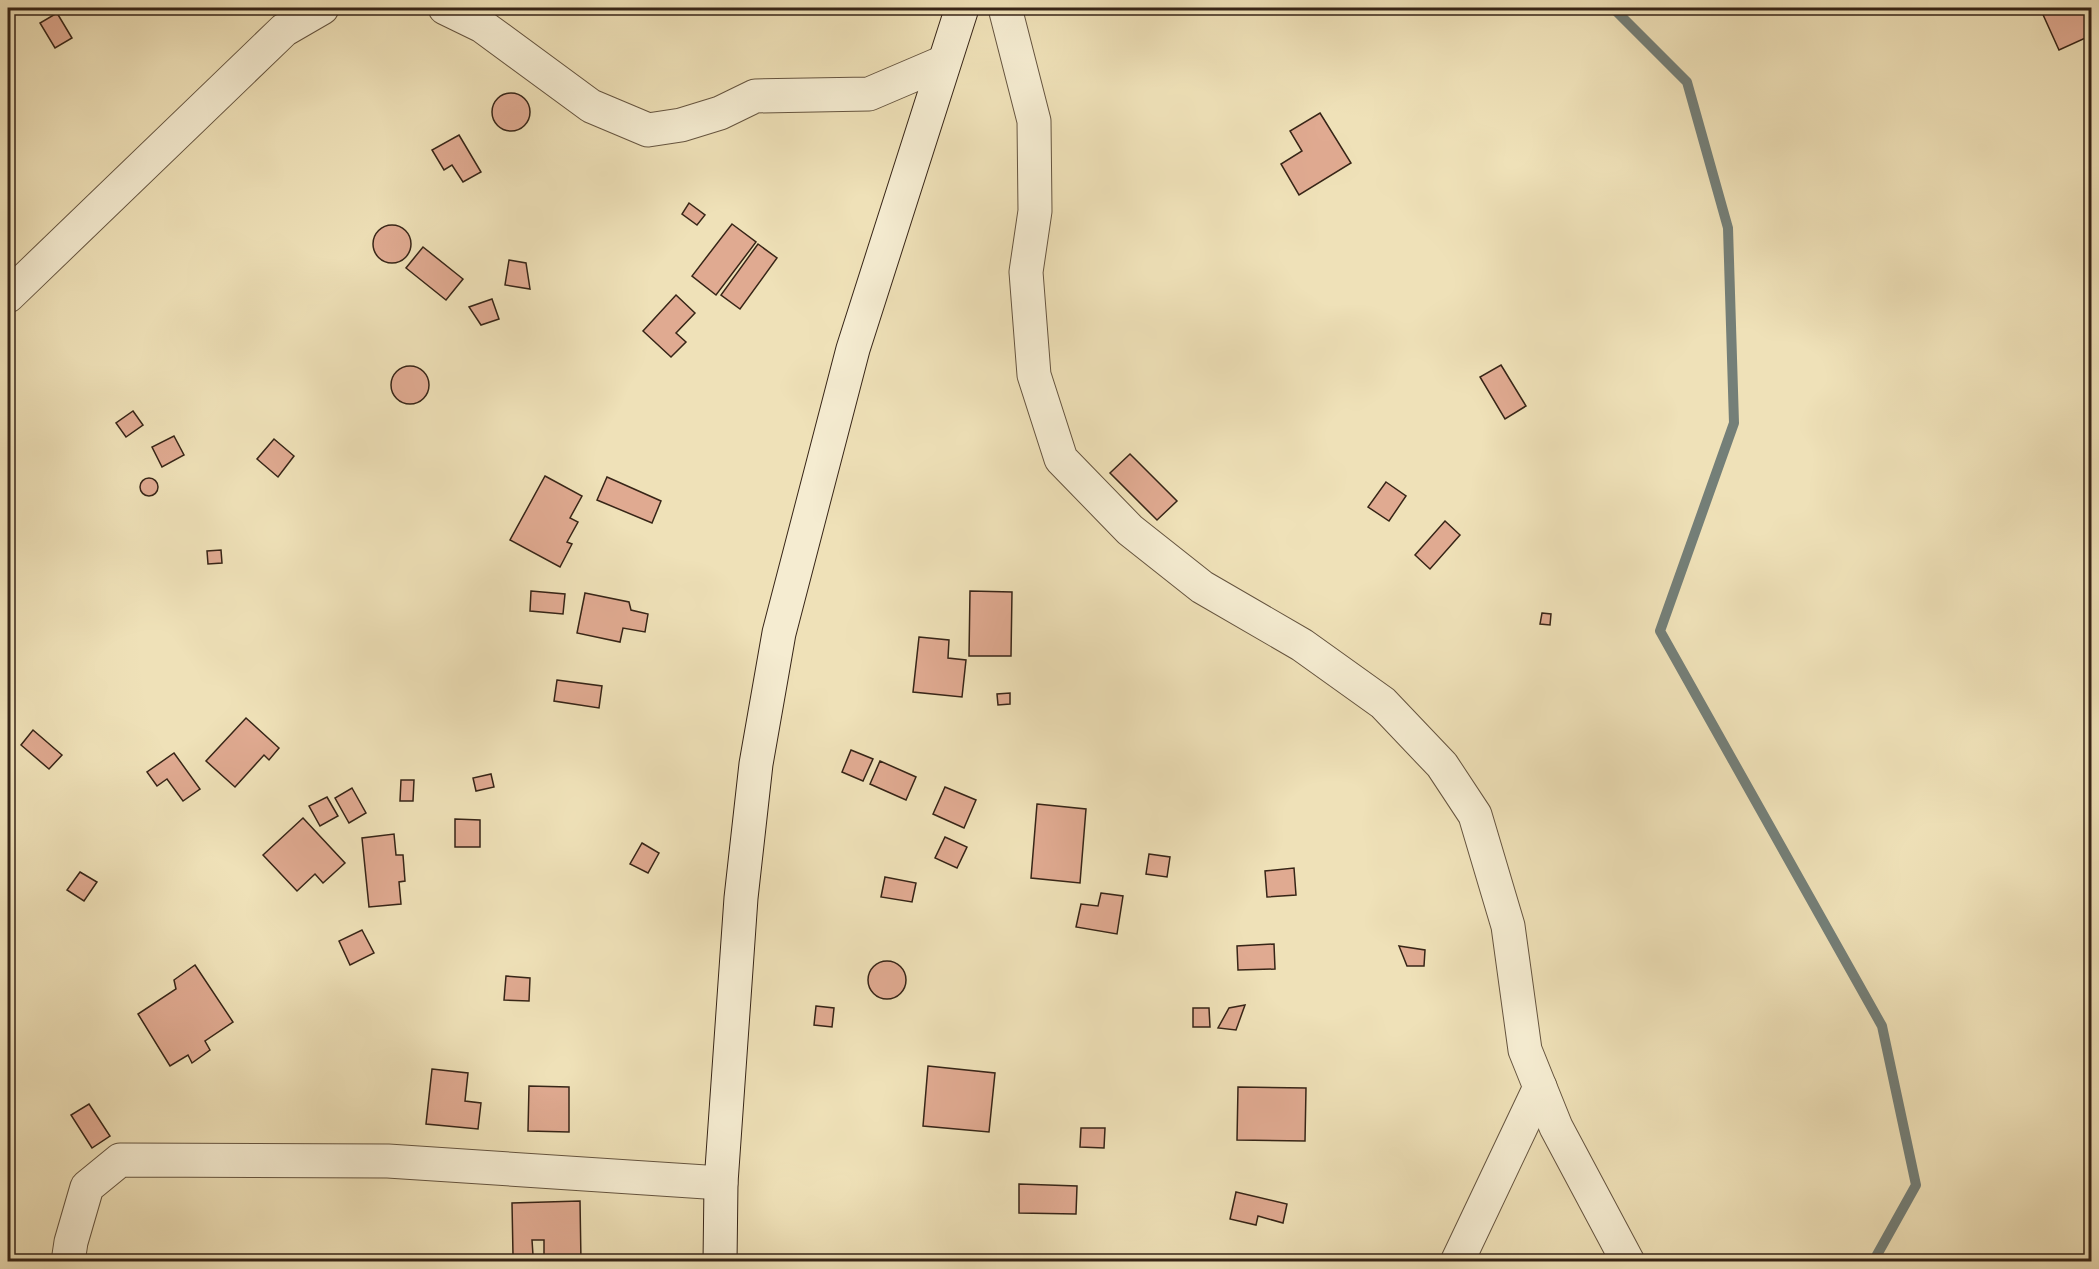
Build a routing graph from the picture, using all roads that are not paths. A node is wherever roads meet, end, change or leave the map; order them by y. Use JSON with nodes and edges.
{"nodes":[{"id":1,"x":322,"y":8,"type":"edge"},
{"id":2,"x":445,"y":8,"type":"edge"},
{"id":3,"x":962,"y":8,"type":"edge"},
{"id":4,"x":1005,"y":8,"type":"edge"},
{"id":5,"x":944,"y":62,"type":"junction"},
{"id":6,"x":8,"y":296,"type":"edge"},
{"id":7,"x":1540,"y":1087,"type":"junction"},
{"id":8,"x":721,"y":1183,"type":"junction"},
{"id":9,"x":68,"y":1262,"type":"edge"},
{"id":10,"x":720,"y":1262,"type":"edge"},
{"id":11,"x":1456,"y":1262,"type":"edge"},
{"id":12,"x":1629,"y":1262,"type":"edge"}],
"edges":[{"from":1,"to":6,"type":"street"},
{"from":2,"to":5,"type":"street"},
{"from":3,"to":5,"type":"street"},
{"from":4,"to":7,"type":"street"},
{"from":5,"to":8,"type":"street"},
{"from":7,"to":11,"type":"street"},
{"from":7,"to":12,"type":"street"},
{"from":8,"to":9,"type":"street"},
{"from":8,"to":10,"type":"street"}]}
